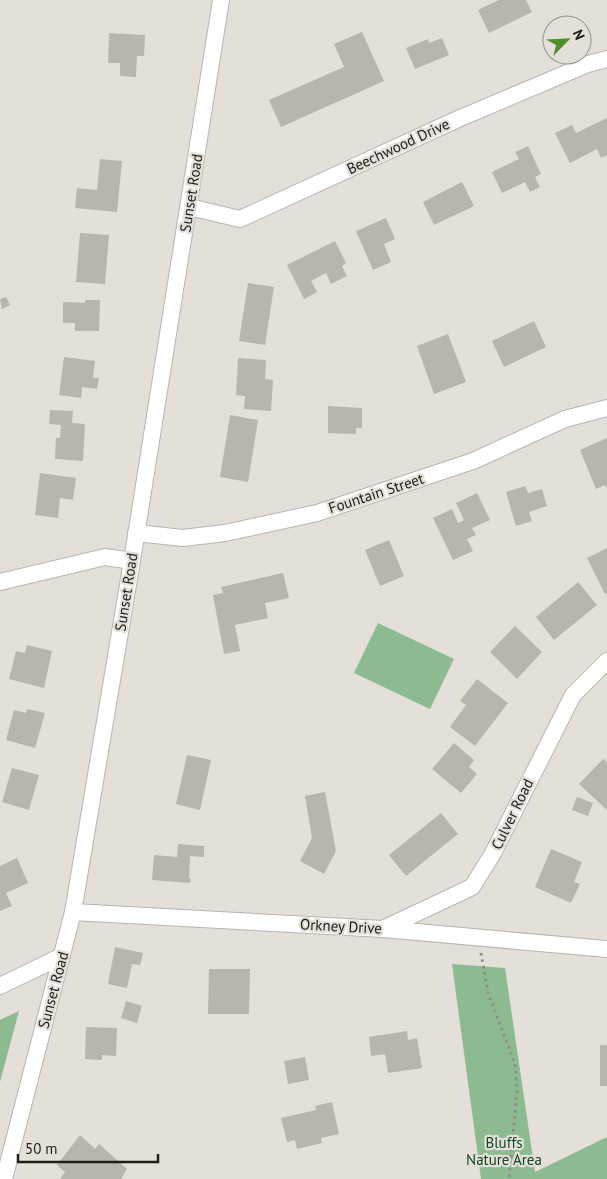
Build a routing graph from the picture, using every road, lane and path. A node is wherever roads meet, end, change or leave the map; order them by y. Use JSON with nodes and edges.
{"nodes":[{"id":1,"x":221,"y":0,"type":"edge"},
{"id":2,"x":607,"y":59,"type":"edge"},
{"id":3,"x":189,"y":207,"type":"junction"},
{"id":4,"x":607,"y":408,"type":"edge"},
{"id":5,"x":136,"y":533,"type":"junction"},
{"id":6,"x":132,"y":561,"type":"junction"},
{"id":7,"x":0,"y":582,"type":"edge"},
{"id":8,"x":607,"y":661,"type":"edge"},
{"id":9,"x":73,"y":912,"type":"junction"},
{"id":10,"x":383,"y":928,"type":"junction"},
{"id":11,"x":478,"y":937,"type":"junction"},
{"id":12,"x":607,"y":950,"type":"edge"},
{"id":13,"x":62,"y":956,"type":"junction"},
{"id":14,"x":0,"y":986,"type":"edge"},
{"id":15,"x":4,"y":1179,"type":"edge"},
{"id":16,"x":509,"y":1179,"type":"edge"}],
"edges":[{"from":1,"to":3,"type":"street","name":"Sunset Road"},
{"from":2,"to":3,"type":"street","name":"Beechwood Drive"},
{"from":3,"to":5,"type":"street","name":"Sunset Road"},
{"from":4,"to":5,"type":"street","name":"Fountain Street"},
{"from":5,"to":6,"type":"street","name":"Sunset Road"},
{"from":6,"to":7,"type":"street"},
{"from":6,"to":9,"type":"street","name":"Sunset Road"},
{"from":8,"to":10,"type":"street","name":"Culver Road"},
{"from":9,"to":10,"type":"street","name":"Orkney Drive"},
{"from":9,"to":13,"type":"street","name":"Sunset Road"},
{"from":10,"to":11,"type":"street","name":"Orkney Drive"},
{"from":11,"to":12,"type":"street","name":"Orkney Drive"},
{"from":11,"to":16,"type":"path"},
{"from":13,"to":14,"type":"street"},
{"from":13,"to":15,"type":"street","name":"Sunset Road"}]}
